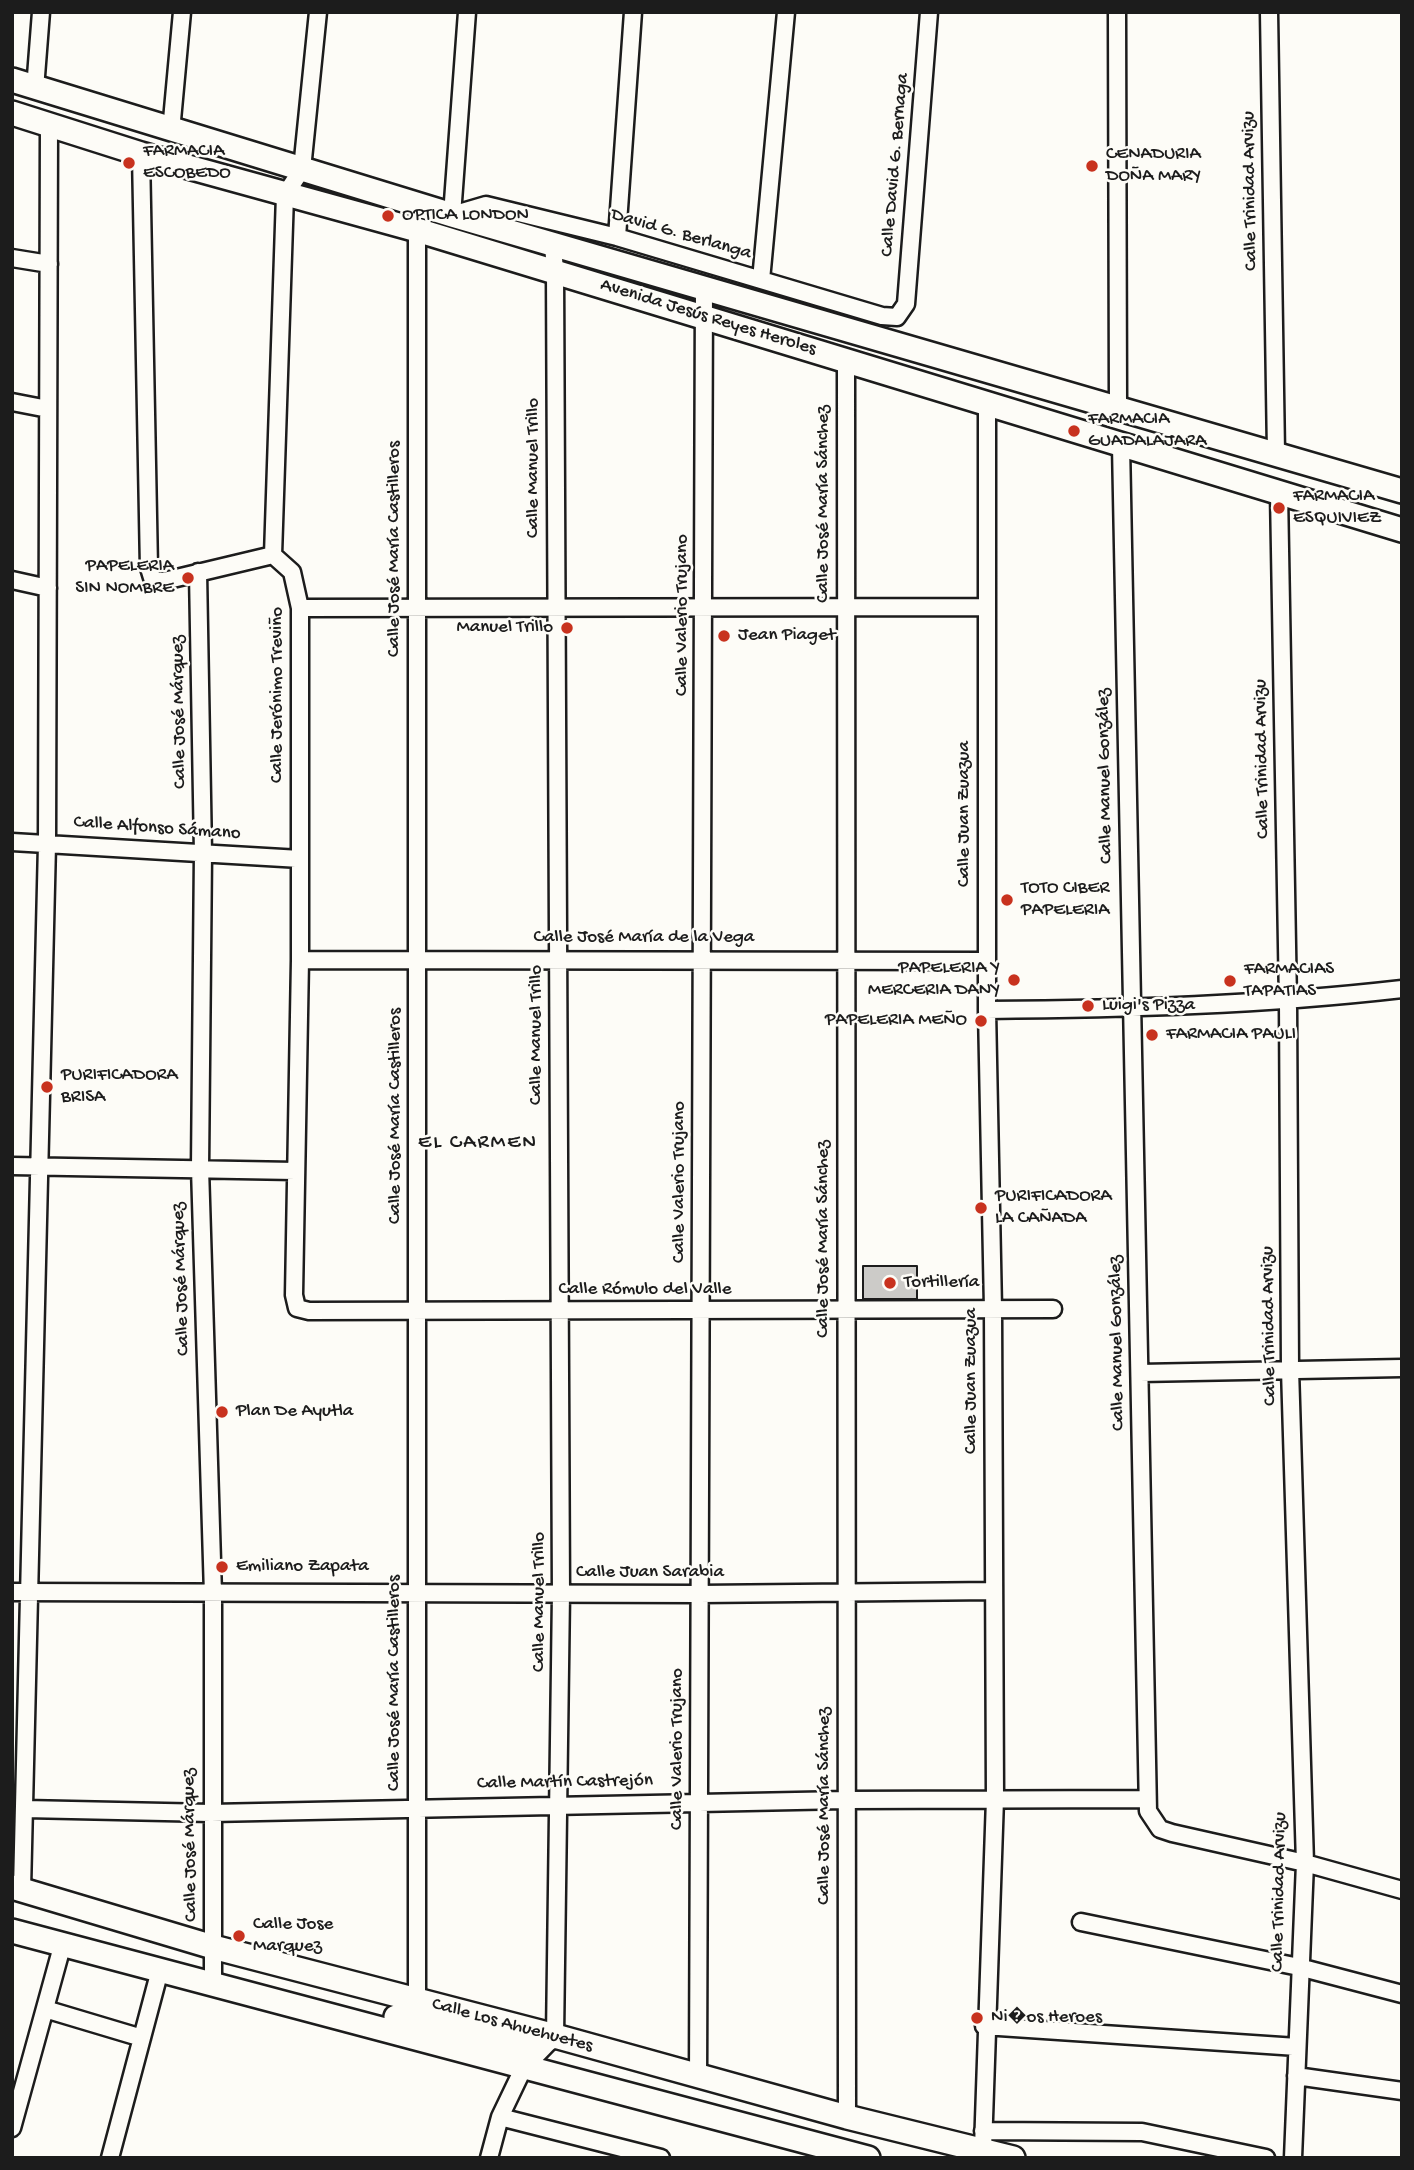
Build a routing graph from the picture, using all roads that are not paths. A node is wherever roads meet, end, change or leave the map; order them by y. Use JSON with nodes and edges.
{"nodes":[{"id":1,"x":41,"y":12,"type":"edge"},
{"id":2,"x":182,"y":12,"type":"edge"},
{"id":3,"x":318,"y":12,"type":"edge"},
{"id":4,"x":467,"y":12,"type":"edge"},
{"id":5,"x":633,"y":12,"type":"edge"},
{"id":6,"x":786,"y":12,"type":"edge"},
{"id":7,"x":929,"y":12,"type":"edge"},
{"id":8,"x":1117,"y":12,"type":"edge"},
{"id":9,"x":1269,"y":12,"type":"edge"},
{"id":10,"x":12,"y":80,"type":"edge"},
{"id":11,"x":35,"y":89,"type":"junction"},
{"id":12,"x":12,"y":113,"type":"edge"},
{"id":13,"x":49,"y":125,"type":"junction"},
{"id":14,"x":171,"y":131,"type":"junction"},
{"id":15,"x":141,"y":154,"type":"junction"},
{"id":16,"x":302,"y":169,"type":"junction"},
{"id":17,"x":285,"y":195,"type":"junction"},
{"id":18,"x":452,"y":215,"type":"junction"},
{"id":19,"x":417,"y":230,"type":"junction"},
{"id":20,"x":617,"y":237,"type":"junction"},
{"id":21,"x":553,"y":244,"type":"junction"},
{"id":22,"x":12,"y":258,"type":"edge"},
{"id":23,"x":49,"y":264,"type":"junction"},
{"id":24,"x":555,"y":272,"type":"junction"},
{"id":25,"x":761,"y":280,"type":"junction"},
{"id":26,"x":704,"y":288,"type":"junction"},
{"id":27,"x":704,"y":317,"type":"junction"},
{"id":28,"x":897,"y":317,"type":"joint"},
{"id":29,"x":846,"y":360,"type":"junction"},
{"id":30,"x":12,"y":402,"type":"edge"},
{"id":31,"x":987,"y":404,"type":"junction"},
{"id":32,"x":1118,"y":407,"type":"junction"},
{"id":33,"x":48,"y":409,"type":"junction"},
{"id":34,"x":1121,"y":445,"type":"junction"},
{"id":35,"x":1276,"y":453,"type":"junction"},
{"id":36,"x":1402,"y":491,"type":"edge"},
{"id":37,"x":1279,"y":493,"type":"junction"},
{"id":38,"x":1402,"y":530,"type":"edge"},
{"id":39,"x":273,"y":555,"type":"junction"},
{"id":40,"x":198,"y":572,"type":"junction"},
{"id":41,"x":12,"y":580,"type":"edge"},
{"id":42,"x":48,"y":588,"type":"junction"},
{"id":43,"x":416,"y":607,"type":"junction"},
{"id":44,"x":555,"y":607,"type":"junction"},
{"id":45,"x":704,"y":607,"type":"junction"},
{"id":46,"x":985,"y":607,"type":"junction"},
{"id":47,"x":300,"y":608,"type":"junction"},
{"id":48,"x":845,"y":608,"type":"junction"},
{"id":49,"x":12,"y":842,"type":"edge"},
{"id":50,"x":47,"y":844,"type":"junction"},
{"id":51,"x":203,"y":853,"type":"junction"},
{"id":52,"x":300,"y":859,"type":"junction"},
{"id":53,"x":417,"y":958,"type":"junction"},
{"id":54,"x":558,"y":959,"type":"junction"},
{"id":55,"x":300,"y":960,"type":"junction"},
{"id":56,"x":702,"y":960,"type":"junction"},
{"id":57,"x":845,"y":960,"type":"junction"},
{"id":58,"x":987,"y":961,"type":"junction"},
{"id":59,"x":1402,"y":989,"type":"edge"},
{"id":60,"x":1288,"y":1002,"type":"junction"},
{"id":61,"x":1130,"y":1009,"type":"junction"},
{"id":62,"x":987,"y":1010,"type":"junction"},
{"id":63,"x":12,"y":1166,"type":"edge"},
{"id":64,"x":40,"y":1166,"type":"junction"},
{"id":65,"x":200,"y":1168,"type":"junction"},
{"id":66,"x":295,"y":1171,"type":"junction"},
{"id":67,"x":297,"y":1307,"type":"joint"},
{"id":68,"x":993,"y":1309,"type":"junction"},
{"id":69,"x":1053,"y":1309,"type":"dead end"},
{"id":70,"x":559,"y":1311,"type":"junction"},
{"id":71,"x":701,"y":1311,"type":"junction"},
{"id":72,"x":845,"y":1311,"type":"junction"},
{"id":73,"x":416,"y":1312,"type":"junction"},
{"id":74,"x":1402,"y":1368,"type":"edge"},
{"id":75,"x":1290,"y":1369,"type":"junction"},
{"id":76,"x":1140,"y":1374,"type":"junction"},
{"id":77,"x":994,"y":1591,"type":"junction"},
{"id":78,"x":12,"y":1592,"type":"edge"},
{"id":79,"x":30,"y":1592,"type":"junction"},
{"id":80,"x":845,"y":1592,"type":"junction"},
{"id":81,"x":416,"y":1593,"type":"junction"},
{"id":82,"x":562,"y":1593,"type":"junction"},
{"id":83,"x":213,"y":1594,"type":"junction"},
{"id":84,"x":699,"y":1594,"type":"junction"},
{"id":85,"x":995,"y":1799,"type":"junction"},
{"id":86,"x":845,"y":1800,"type":"junction"},
{"id":87,"x":1147,"y":1800,"type":"junction"},
{"id":88,"x":699,"y":1802,"type":"junction"},
{"id":89,"x":560,"y":1804,"type":"junction"},
{"id":90,"x":417,"y":1806,"type":"junction"},
{"id":91,"x":25,"y":1809,"type":"junction"},
{"id":92,"x":211,"y":1813,"type":"junction"},
{"id":93,"x":1305,"y":1863,"type":"junction"},
{"id":94,"x":17,"y":1888,"type":"edge"},
{"id":95,"x":1402,"y":1890,"type":"edge"},
{"id":96,"x":1081,"y":1922,"type":"dead end"},
{"id":97,"x":12,"y":1931,"type":"edge"},
{"id":98,"x":63,"y":1944,"type":"junction"},
{"id":99,"x":213,"y":1947,"type":"junction"},
{"id":100,"x":1299,"y":1967,"type":"junction"},
{"id":101,"x":160,"y":1970,"type":"junction"},
{"id":102,"x":214,"y":1984,"type":"junction"},
{"id":103,"x":1402,"y":1994,"type":"edge"},
{"id":104,"x":417,"y":2002,"type":"junction"},
{"id":105,"x":45,"y":2009,"type":"junction"},
{"id":106,"x":314,"y":2009,"type":"junction"},
{"id":107,"x":984,"y":2026,"type":"junction"},
{"id":108,"x":555,"y":2036,"type":"junction"},
{"id":109,"x":142,"y":2038,"type":"junction"},
{"id":110,"x":1297,"y":2047,"type":"junction"},
{"id":111,"x":523,"y":2069,"type":"junction"},
{"id":112,"x":1296,"y":2076,"type":"junction"},
{"id":113,"x":698,"y":2077,"type":"junction"},
{"id":114,"x":1402,"y":2091,"type":"edge"},
{"id":115,"x":500,"y":2117,"type":"junction"},
{"id":116,"x":847,"y":2117,"type":"junction"},
{"id":117,"x":12,"y":2128,"type":"edge"},
{"id":118,"x":983,"y":2139,"type":"junction"},
{"id":119,"x":609,"y":2152,"type":"edge"},
{"id":120,"x":110,"y":2158,"type":"edge"},
{"id":121,"x":489,"y":2158,"type":"edge"},
{"id":122,"x":661,"y":2158,"type":"edge"},
{"id":123,"x":868,"y":2158,"type":"edge"},
{"id":124,"x":1013,"y":2158,"type":"edge"},
{"id":125,"x":1266,"y":2158,"type":"edge"},
{"id":126,"x":1293,"y":2158,"type":"edge"}],
"edges":[{"from":1,"to":11,"type":"street"},
{"from":2,"to":14,"type":"street"},
{"from":3,"to":16,"type":"street"},
{"from":4,"to":18,"type":"street"},
{"from":5,"to":20,"type":"street"},
{"from":6,"to":25,"type":"street"},
{"from":7,"to":28,"type":"street","name":"Calle David G. Bernaga"},
{"from":8,"to":32,"type":"street"},
{"from":9,"to":35,"type":"street","name":"Calle Trinidad Arvizu"},
{"from":10,"to":11,"type":"street","name":"Avenida Jesús Reyes Heroles"},
{"from":11,"to":14,"type":"street","name":"Avenida Jesús Reyes Heroles"},
{"from":12,"to":13,"type":"street","name":"Avenida Jesús Reyes Heroles"},
{"from":13,"to":15,"type":"street","name":"Avenida Jesús Reyes Heroles"},
{"from":13,"to":23,"type":"street"},
{"from":14,"to":16,"type":"street","name":"Avenida Jesús Reyes Heroles"},
{"from":15,"to":17,"type":"street","name":"Avenida Jesús Reyes Heroles"},
{"from":15,"to":40,"type":"street"},
{"from":16,"to":17,"type":"street"},
{"from":16,"to":18,"type":"street","name":"Avenida Jesús Reyes Heroles"},
{"from":17,"to":19,"type":"street","name":"Avenida Jesús Reyes Heroles"},
{"from":17,"to":39,"type":"street"},
{"from":18,"to":20,"type":"street","name":"David G. Berlanga"},
{"from":18,"to":21,"type":"street","name":"Avenida Jesús Reyes Heroles"},
{"from":19,"to":24,"type":"street","name":"Avenida Jesús Reyes Heroles"},
{"from":19,"to":43,"type":"street","name":"Calle José María Castilleros"},
{"from":20,"to":25,"type":"street","name":"David G. Berlanga"},
{"from":21,"to":24,"type":"street","name":"Calle Manuel Trillo"},
{"from":21,"to":26,"type":"street","name":"Avenida Jesús Reyes Heroles"},
{"from":22,"to":23,"type":"street"},
{"from":23,"to":33,"type":"street"},
{"from":24,"to":27,"type":"street","name":"Avenida Jesús Reyes Heroles"},
{"from":24,"to":44,"type":"street","name":"Calle Manuel Trillo"},
{"from":25,"to":28,"type":"street","name":"David G. Berlanga"},
{"from":26,"to":27,"type":"street","name":"Calle Valerio Trujano"},
{"from":26,"to":32,"type":"street","name":"Avenida Jesús Reyes Heroles"},
{"from":27,"to":29,"type":"street","name":"Avenida Jesús Reyes Heroles"},
{"from":27,"to":45,"type":"street","name":"Calle Valerio Trujano"},
{"from":29,"to":31,"type":"street","name":"Avenida Jesús Reyes Heroles"},
{"from":29,"to":48,"type":"street","name":"Calle José María Sánchez"},
{"from":30,"to":33,"type":"street"},
{"from":31,"to":34,"type":"street","name":"Avenida Jesús Reyes Heroles"},
{"from":31,"to":46,"type":"street","name":"Calle Juan Zuazua"},
{"from":32,"to":35,"type":"street","name":"Avenida Jesús Reyes Heroles"},
{"from":33,"to":42,"type":"street"},
{"from":34,"to":37,"type":"street","name":"Avenida Jesús Reyes Heroles"},
{"from":34,"to":61,"type":"street","name":"Calle Manuel González"},
{"from":35,"to":36,"type":"street","name":"Avenida Jesús Reyes Heroles"},
{"from":37,"to":38,"type":"street","name":"Avenida Jesús Reyes Heroles"},
{"from":37,"to":60,"type":"street","name":"Calle Trinidad Arvizu"},
{"from":39,"to":40,"type":"street"},
{"from":39,"to":47,"type":"street","name":"Calle Jerónimo Treviño"},
{"from":40,"to":51,"type":"street","name":"Calle José Márquez"},
{"from":41,"to":42,"type":"street"},
{"from":42,"to":50,"type":"street"},
{"from":43,"to":44,"type":"street"},
{"from":43,"to":47,"type":"street"},
{"from":43,"to":53,"type":"street","name":"Calle José María Castilleros"},
{"from":44,"to":45,"type":"street"},
{"from":44,"to":54,"type":"street","name":"Calle Manuel Trillo"},
{"from":45,"to":48,"type":"street"},
{"from":45,"to":56,"type":"street","name":"Calle Valerio Trujano"},
{"from":46,"to":48,"type":"street"},
{"from":46,"to":58,"type":"street","name":"Calle Juan Zuazua"},
{"from":47,"to":52,"type":"street","name":"Calle Jerónimo Treviño"},
{"from":48,"to":57,"type":"street","name":"Calle José María Sánchez"},
{"from":49,"to":50,"type":"street","name":"Calle Alfonso Sámano"},
{"from":50,"to":51,"type":"street","name":"Calle Alfonso Sámano"},
{"from":50,"to":64,"type":"street"},
{"from":51,"to":52,"type":"street","name":"Calle Alfonso Sámano"},
{"from":51,"to":65,"type":"street","name":"Calle José Márquez"},
{"from":52,"to":55,"type":"street","name":"Calle Jerónimo Treviño"},
{"from":53,"to":54,"type":"street","name":"Calle José María de la Vega"},
{"from":53,"to":55,"type":"street","name":"Calle José María de la Vega"},
{"from":53,"to":73,"type":"street","name":"Calle José María Castilleros"},
{"from":54,"to":56,"type":"street","name":"Calle José María de la Vega"},
{"from":54,"to":70,"type":"street","name":"Calle Manuel Trillo"},
{"from":55,"to":66,"type":"street","name":"Calle Jerónimo Treviño"},
{"from":56,"to":57,"type":"street","name":"Calle José María de la Vega"},
{"from":56,"to":71,"type":"street","name":"Calle Valerio Trujano"},
{"from":57,"to":58,"type":"street","name":"Calle José María de la Vega"},
{"from":57,"to":72,"type":"street","name":"Calle José María Sánchez"},
{"from":58,"to":62,"type":"street","name":"Calle Juan Zuazua"},
{"from":59,"to":60,"type":"street"},
{"from":60,"to":61,"type":"street"},
{"from":60,"to":75,"type":"street","name":"Calle Trinidad Arvizu"},
{"from":61,"to":62,"type":"street"},
{"from":61,"to":76,"type":"street","name":"Calle Manuel González"},
{"from":62,"to":68,"type":"street","name":"Calle Juan Zuazua"},
{"from":63,"to":64,"type":"street"},
{"from":64,"to":65,"type":"street"},
{"from":64,"to":79,"type":"street"},
{"from":65,"to":66,"type":"street"},
{"from":65,"to":83,"type":"street","name":"Calle José Márquez"},
{"from":66,"to":67,"type":"street","name":"Calle Jerónimo Treviño"},
{"from":67,"to":73,"type":"street","name":"Calle Rómulo del Valle"},
{"from":68,"to":69,"type":"street","name":"Calle Rómulo del Valle"},
{"from":68,"to":72,"type":"street","name":"Calle Rómulo del Valle"},
{"from":68,"to":77,"type":"street","name":"Calle Juan Zuazua"},
{"from":70,"to":71,"type":"street","name":"Calle Rómulo del Valle"},
{"from":70,"to":73,"type":"street","name":"Calle Rómulo del Valle"},
{"from":70,"to":82,"type":"street","name":"Calle Manuel Trillo"},
{"from":71,"to":72,"type":"street","name":"Calle Rómulo del Valle"},
{"from":71,"to":84,"type":"street","name":"Calle Valerio Trujano"},
{"from":72,"to":80,"type":"street","name":"Calle José María Sánchez"},
{"from":73,"to":81,"type":"street","name":"Calle José María Castilleros"},
{"from":74,"to":75,"type":"street"},
{"from":75,"to":76,"type":"street"},
{"from":75,"to":93,"type":"street","name":"Calle Trinidad Arvizu"},
{"from":76,"to":87,"type":"street","name":"Calle Manuel González"},
{"from":77,"to":80,"type":"street","name":"Calle Juan Sarabia"},
{"from":77,"to":85,"type":"street","name":"Calle Juan Zuazua"},
{"from":78,"to":79,"type":"street","name":"Calle Juan Sarabia"},
{"from":79,"to":83,"type":"street","name":"Calle Juan Sarabia"},
{"from":79,"to":91,"type":"street"},
{"from":80,"to":84,"type":"street","name":"Calle Juan Sarabia"},
{"from":80,"to":86,"type":"street","name":"Calle José María Sánchez"},
{"from":81,"to":82,"type":"street","name":"Calle Juan Sarabia"},
{"from":81,"to":83,"type":"street","name":"Calle Juan Sarabia"},
{"from":81,"to":90,"type":"street","name":"Calle José María Castilleros"},
{"from":82,"to":84,"type":"street","name":"Calle Juan Sarabia"},
{"from":82,"to":89,"type":"street","name":"Calle Manuel Trillo"},
{"from":83,"to":92,"type":"street","name":"Calle José Márquez"},
{"from":84,"to":88,"type":"street","name":"Calle Valerio Trujano"},
{"from":85,"to":86,"type":"street","name":"Calle Martín Castrejón"},
{"from":85,"to":87,"type":"street","name":"Calle Martín Castrejón"},
{"from":85,"to":107,"type":"street","name":"Calle Juan Zuazua"},
{"from":86,"to":88,"type":"street","name":"Calle Martín Castrejón"},
{"from":86,"to":116,"type":"street","name":"Calle José María Sánchez"},
{"from":87,"to":93,"type":"street","name":"Calle Manuel González"},
{"from":88,"to":89,"type":"street","name":"Calle Martín Castrejón"},
{"from":88,"to":113,"type":"street","name":"Calle Valerio Trujano"},
{"from":89,"to":90,"type":"street","name":"Calle Martín Castrejón"},
{"from":89,"to":108,"type":"street","name":"Calle Manuel Trillo"},
{"from":90,"to":92,"type":"street","name":"Calle Martín Castrejón"},
{"from":90,"to":104,"type":"street","name":"Calle José María Castilleros"},
{"from":91,"to":92,"type":"street","name":"Calle Martín Castrejón"},
{"from":91,"to":94,"type":"street"},
{"from":92,"to":99,"type":"street","name":"Calle José Márquez"},
{"from":93,"to":95,"type":"street"},
{"from":93,"to":100,"type":"street","name":"Calle Trinidad Arvizu"},
{"from":94,"to":99,"type":"street","name":"Calle Los Ahuehuetes"},
{"from":96,"to":100,"type":"street"},
{"from":97,"to":98,"type":"street","name":"Calle Los Ahuehuetes"},
{"from":98,"to":101,"type":"street","name":"Calle Los Ahuehuetes"},
{"from":98,"to":105,"type":"street"},
{"from":99,"to":102,"type":"street","name":"Calle José Márquez"},
{"from":99,"to":104,"type":"street","name":"Calle Los Ahuehuetes"},
{"from":100,"to":103,"type":"street"},
{"from":100,"to":110,"type":"street","name":"Calle Trinidad Arvizu"},
{"from":101,"to":102,"type":"street","name":"Calle Los Ahuehuetes"},
{"from":101,"to":109,"type":"street"},
{"from":102,"to":106,"type":"street","name":"Calle Los Ahuehuetes"},
{"from":104,"to":108,"type":"street","name":"Calle Los Ahuehuetes"},
{"from":105,"to":109,"type":"street"},
{"from":105,"to":117,"type":"street"},
{"from":106,"to":108,"type":"street"},
{"from":106,"to":111,"type":"street","name":"Calle Los Ahuehuetes"},
{"from":107,"to":110,"type":"street"},
{"from":107,"to":118,"type":"street","name":"Calle Juan Zuazua"},
{"from":108,"to":111,"type":"street"},
{"from":108,"to":113,"type":"street","name":"Calle Los Ahuehuetes"},
{"from":109,"to":120,"type":"street"},
{"from":110,"to":112,"type":"street","name":"Calle Trinidad Arvizu"},
{"from":111,"to":115,"type":"street"},
{"from":111,"to":123,"type":"street","name":"Calle Los Ahuehuetes"},
{"from":112,"to":114,"type":"street"},
{"from":112,"to":126,"type":"street","name":"Calle Trinidad Arvizu"},
{"from":113,"to":116,"type":"street","name":"Calle Los Ahuehuetes"},
{"from":115,"to":119,"type":"street"},
{"from":115,"to":121,"type":"street"},
{"from":116,"to":118,"type":"street","name":"Calle Los Ahuehuetes"},
{"from":118,"to":124,"type":"street","name":"Calle Los Ahuehuetes"},
{"from":118,"to":125,"type":"street"},
{"from":119,"to":122,"type":"street"}]}
